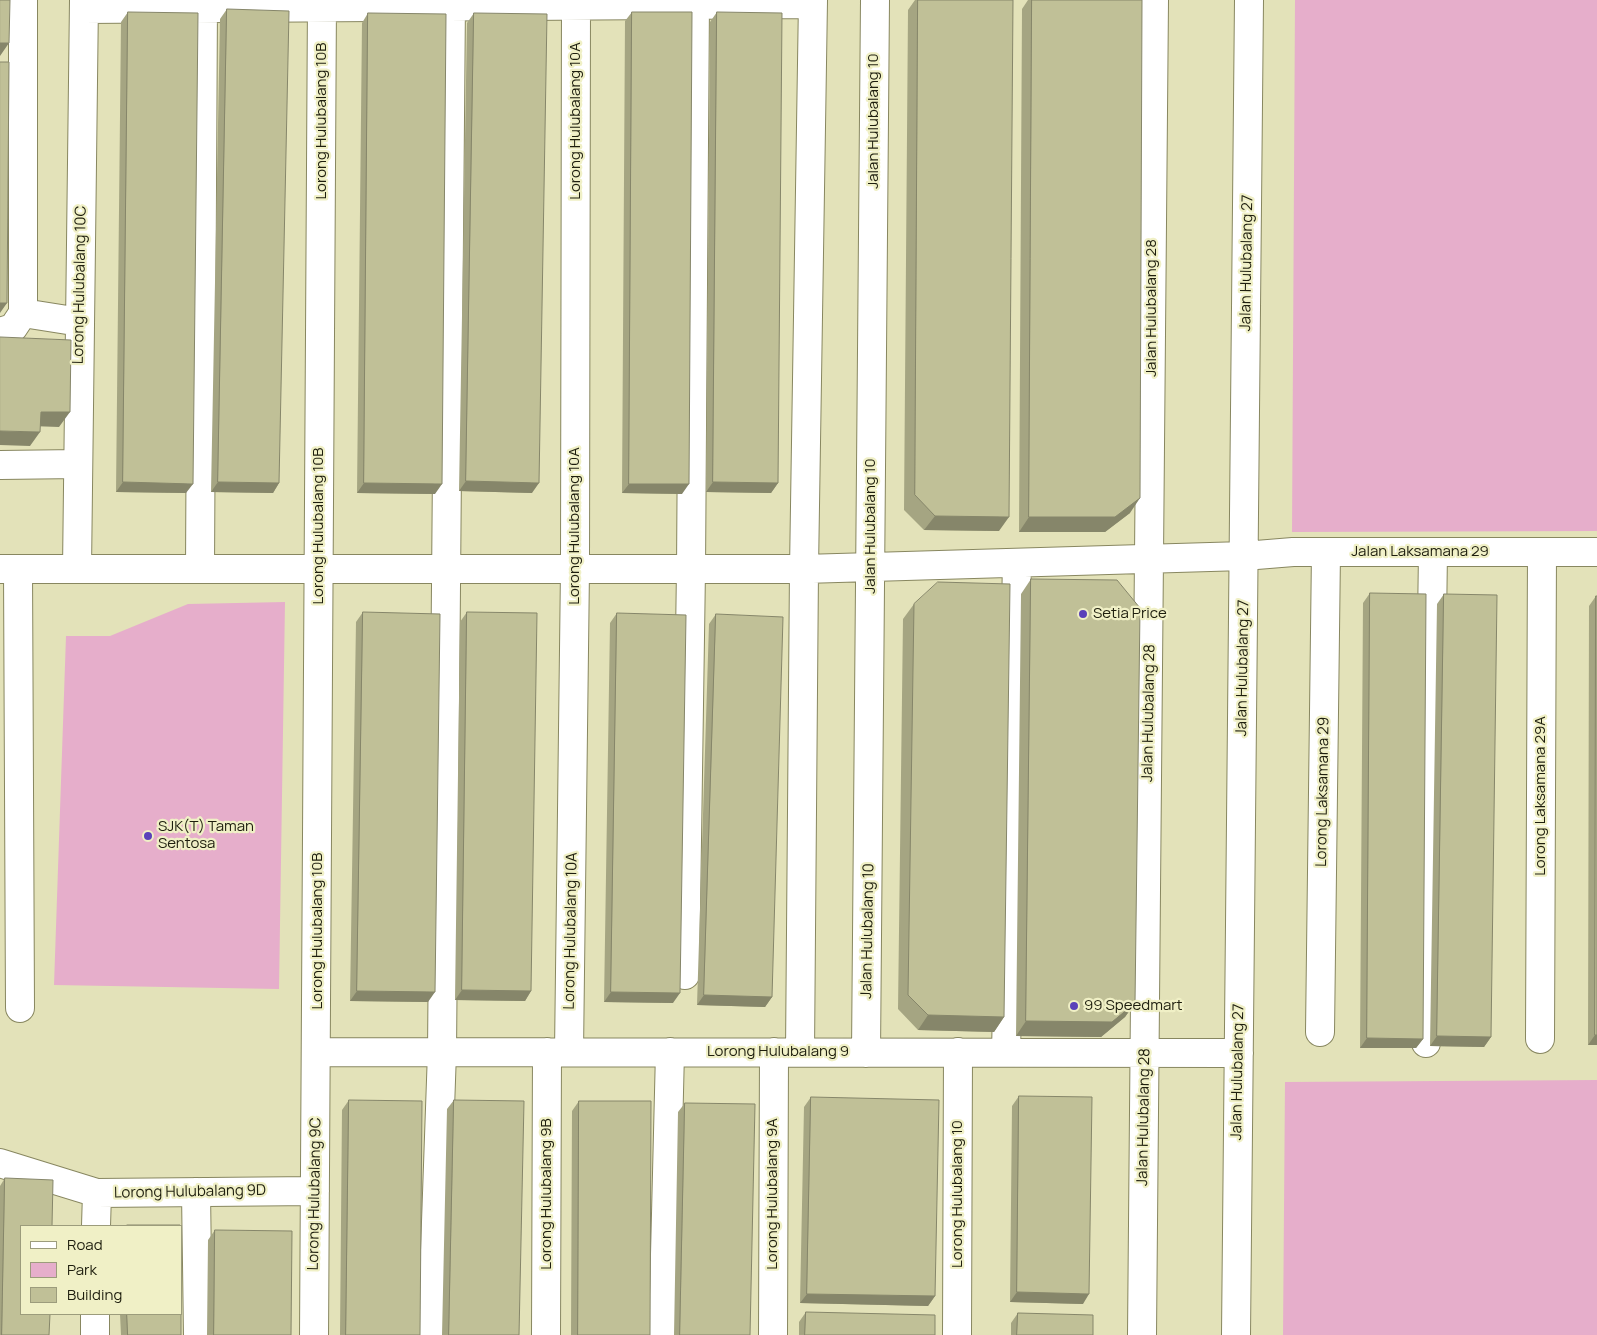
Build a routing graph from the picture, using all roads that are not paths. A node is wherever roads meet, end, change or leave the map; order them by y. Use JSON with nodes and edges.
{"nodes":[{"id":1,"x":23,"y":0,"type":"edge"},
{"id":2,"x":875,"y":0,"type":"edge"},
{"id":3,"x":1154,"y":0,"type":"edge"},
{"id":4,"x":1249,"y":0,"type":"edge"},
{"id":5,"x":813,"y":2,"type":"edge"},
{"id":6,"x":451,"y":3,"type":"edge"},
{"id":7,"x":576,"y":3,"type":"edge"},
{"id":8,"x":695,"y":3,"type":"edge"},
{"id":9,"x":84,"y":4,"type":"edge"},
{"id":10,"x":203,"y":4,"type":"edge"},
{"id":11,"x":322,"y":4,"type":"edge"},
{"id":12,"x":23,"y":313,"type":"junction"},
{"id":13,"x":80,"y":322,"type":"junction"},
{"id":14,"x":0,"y":332,"type":"edge"},
{"id":15,"x":78,"y":464,"type":"junction"},
{"id":16,"x":0,"y":465,"type":"edge"},
{"id":17,"x":1326,"y":552,"type":"junction"},
{"id":18,"x":1433,"y":552,"type":"junction"},
{"id":19,"x":1542,"y":552,"type":"junction"},
{"id":20,"x":1597,"y":552,"type":"edge"},
{"id":21,"x":1244,"y":556,"type":"junction"},
{"id":22,"x":1151,"y":559,"type":"junction"},
{"id":23,"x":1017,"y":563,"type":"junction"},
{"id":24,"x":871,"y":567,"type":"junction"},
{"id":25,"x":76,"y":569,"type":"junction"},
{"id":26,"x":200,"y":569,"type":"junction"},
{"id":27,"x":319,"y":569,"type":"junction"},
{"id":28,"x":446,"y":569,"type":"junction"},
{"id":29,"x":575,"y":569,"type":"junction"},
{"id":30,"x":691,"y":569,"type":"junction"},
{"id":31,"x":804,"y":569,"type":"junction"},
{"id":32,"x":6,"y":572,"type":"edge"},
{"id":33,"x":685,"y":975,"type":"dead end"},
{"id":34,"x":20,"y":1008,"type":"dead end"},
{"id":35,"x":1320,"y":1032,"type":"dead end"},
{"id":36,"x":1540,"y":1039,"type":"dead end"},
{"id":37,"x":1426,"y":1043,"type":"dead end"},
{"id":38,"x":317,"y":1052,"type":"junction"},
{"id":39,"x":442,"y":1052,"type":"junction"},
{"id":40,"x":558,"y":1052,"type":"junction"},
{"id":41,"x":670,"y":1052,"type":"junction"},
{"id":42,"x":787,"y":1052,"type":"junction"},
{"id":43,"x":866,"y":1052,"type":"junction"},
{"id":44,"x":958,"y":1052,"type":"junction"},
{"id":45,"x":1006,"y":1052,"type":"junction"},
{"id":46,"x":1145,"y":1052,"type":"junction"},
{"id":47,"x":1239,"y":1053,"type":"junction"},
{"id":48,"x":0,"y":1163,"type":"edge"},
{"id":49,"x":315,"y":1191,"type":"junction"},
{"id":50,"x":196,"y":1192,"type":"junction"},
{"id":51,"x":97,"y":1194,"type":"junction"},
{"id":52,"x":96,"y":1225,"type":"edge"},
{"id":53,"x":95,"y":1315,"type":"edge"},
{"id":54,"x":95,"y":1335,"type":"edge"},
{"id":55,"x":198,"y":1335,"type":"edge"},
{"id":56,"x":314,"y":1335,"type":"edge"},
{"id":57,"x":432,"y":1335,"type":"edge"},
{"id":58,"x":546,"y":1335,"type":"edge"},
{"id":59,"x":663,"y":1335,"type":"edge"},
{"id":60,"x":773,"y":1335,"type":"edge"},
{"id":61,"x":957,"y":1335,"type":"edge"},
{"id":62,"x":1142,"y":1335,"type":"edge"},
{"id":63,"x":1236,"y":1335,"type":"edge"}],
"edges":[{"from":1,"to":12,"type":"street"},
{"from":2,"to":24,"type":"street","name":"Jalan Hulubalang 10"},
{"from":3,"to":22,"type":"street","name":"Jalan Hulubalang 28"},
{"from":4,"to":21,"type":"street","name":"Jalan Hulubalang 27"},
{"from":5,"to":8,"type":"street"},
{"from":5,"to":31,"type":"street"},
{"from":6,"to":7,"type":"street"},
{"from":6,"to":11,"type":"street"},
{"from":6,"to":28,"type":"street"},
{"from":7,"to":8,"type":"street"},
{"from":7,"to":29,"type":"street","name":"Lorong Hulubalang 10A"},
{"from":8,"to":30,"type":"street"},
{"from":9,"to":10,"type":"street"},
{"from":9,"to":13,"type":"street","name":"Lorong Hulubalang 10C"},
{"from":10,"to":11,"type":"street"},
{"from":10,"to":26,"type":"street"},
{"from":11,"to":27,"type":"street","name":"Lorong Hulubalang 10B"},
{"from":12,"to":13,"type":"street"},
{"from":12,"to":14,"type":"street"},
{"from":13,"to":15,"type":"street","name":"Lorong Hulubalang 10C"},
{"from":15,"to":16,"type":"street"},
{"from":15,"to":25,"type":"street","name":"Lorong Hulubalang 10C"},
{"from":17,"to":18,"type":"street","name":"Jalan Laksamana 29"},
{"from":17,"to":21,"type":"street","name":"Jalan Laksamana 29"},
{"from":17,"to":35,"type":"street","name":"Lorong Laksamana 29"},
{"from":18,"to":19,"type":"street","name":"Jalan Laksamana 29"},
{"from":18,"to":37,"type":"street"},
{"from":19,"to":20,"type":"street","name":"Jalan Laksamana 29"},
{"from":19,"to":36,"type":"street","name":"Lorong Laksamana 29A"},
{"from":21,"to":22,"type":"street","name":"Jalan Laksamana 29"},
{"from":21,"to":47,"type":"street","name":"Jalan Hulubalang 27"},
{"from":22,"to":23,"type":"street","name":"Jalan Laksamana 29"},
{"from":22,"to":46,"type":"street","name":"Jalan Hulubalang 28"},
{"from":23,"to":24,"type":"street","name":"Jalan Laksamana 29"},
{"from":23,"to":45,"type":"street"},
{"from":24,"to":31,"type":"street","name":"Jalan Laksamana 29"},
{"from":24,"to":43,"type":"street","name":"Jalan Hulubalang 10"},
{"from":25,"to":26,"type":"street","name":"Jalan Laksamana 29"},
{"from":25,"to":32,"type":"street","name":"Jalan Laksamana 29"},
{"from":26,"to":27,"type":"street","name":"Jalan Laksamana 29"},
{"from":27,"to":28,"type":"street","name":"Jalan Laksamana 29"},
{"from":27,"to":38,"type":"street","name":"Lorong Hulubalang 10B"},
{"from":28,"to":29,"type":"street","name":"Jalan Laksamana 29"},
{"from":28,"to":39,"type":"street"},
{"from":29,"to":30,"type":"street","name":"Jalan Laksamana 29"},
{"from":29,"to":40,"type":"street","name":"Lorong Hulubalang 10A"},
{"from":30,"to":31,"type":"street","name":"Jalan Laksamana 29"},
{"from":30,"to":33,"type":"street"},
{"from":31,"to":42,"type":"street"},
{"from":32,"to":34,"type":"street"},
{"from":38,"to":39,"type":"street","name":"Lorong Hulubalang 9"},
{"from":38,"to":49,"type":"street","name":"Lorong Hulubalang 9C"},
{"from":39,"to":40,"type":"street","name":"Lorong Hulubalang 9"},
{"from":39,"to":57,"type":"street"},
{"from":40,"to":41,"type":"street","name":"Lorong Hulubalang 9"},
{"from":40,"to":58,"type":"street","name":"Lorong Hulubalang 9B"},
{"from":41,"to":42,"type":"street","name":"Lorong Hulubalang 9"},
{"from":41,"to":59,"type":"street"},
{"from":42,"to":43,"type":"street","name":"Lorong Hulubalang 9"},
{"from":42,"to":60,"type":"street","name":"Lorong Hulubalang 9A"},
{"from":43,"to":44,"type":"street","name":"Lorong Hulubalang 9"},
{"from":44,"to":45,"type":"street","name":"Lorong Hulubalang 9"},
{"from":44,"to":61,"type":"street","name":"Lorong Hulubalang 10"},
{"from":45,"to":46,"type":"street","name":"Lorong Hulubalang 9"},
{"from":46,"to":47,"type":"street","name":"Lorong Hulubalang 9"},
{"from":46,"to":62,"type":"street","name":"Jalan Hulubalang 28"},
{"from":47,"to":63,"type":"street","name":"Jalan Hulubalang 27"},
{"from":48,"to":51,"type":"street"},
{"from":49,"to":50,"type":"street","name":"Lorong Hulubalang 9D"},
{"from":49,"to":56,"type":"street","name":"Lorong Hulubalang 9C"},
{"from":50,"to":51,"type":"street","name":"Lorong Hulubalang 9D"},
{"from":50,"to":55,"type":"street"},
{"from":51,"to":52,"type":"street","name":"Lorong Hulubalang 9D"},
{"from":53,"to":54,"type":"street"}]}
